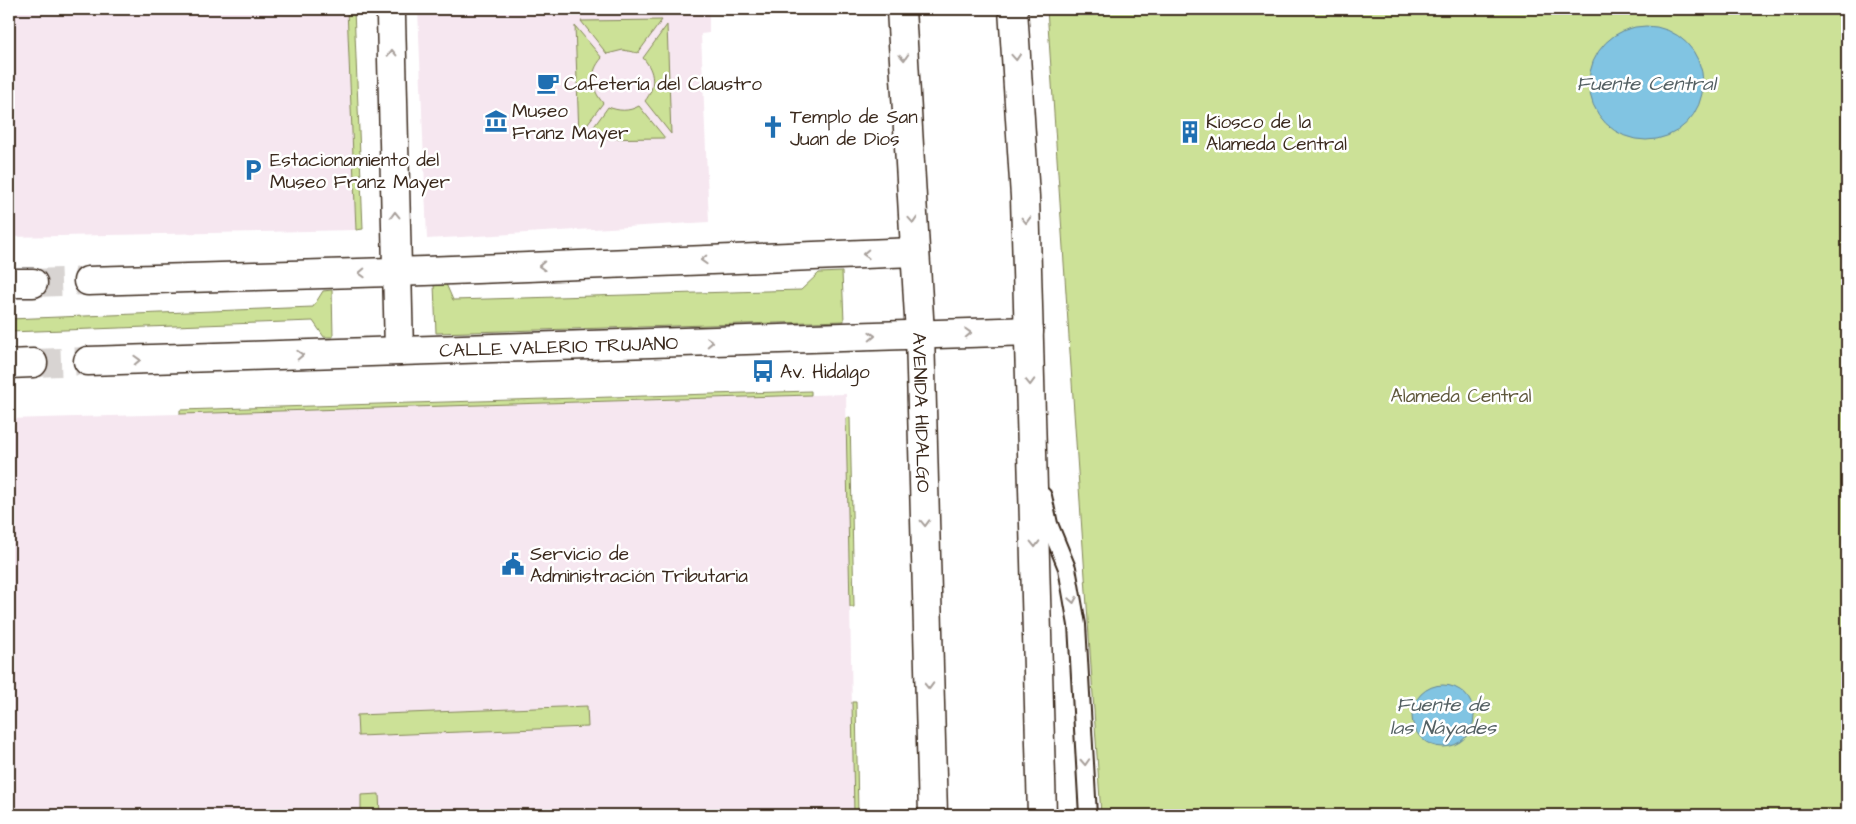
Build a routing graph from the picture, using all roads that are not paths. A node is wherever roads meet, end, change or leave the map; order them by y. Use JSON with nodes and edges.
{"nodes":[{"id":1,"x":901,"y":9,"type":"edge"},
{"id":2,"x":1013,"y":9,"type":"edge"},
{"id":3,"x":391,"y":17,"type":"dead end"},
{"id":4,"x":915,"y":252,"type":"junction"},
{"id":5,"x":397,"y":272,"type":"junction"},
{"id":6,"x":88,"y":281,"type":"tunnel mouth"},
{"id":7,"x":1029,"y":331,"type":"junction"},
{"id":8,"x":920,"y":334,"type":"junction"},
{"id":9,"x":399,"y":351,"type":"junction"},
{"id":10,"x":88,"y":361,"type":"tunnel mouth"},
{"id":11,"x":1032,"y":452,"type":"junction"},
{"id":12,"x":933,"y":815,"type":"edge"},
{"id":13,"x":1042,"y":815,"type":"edge"},
{"id":14,"x":1088,"y":815,"type":"edge"}],
"edges":[{"from":1,"to":4,"type":"street","name":"AVENIDA HIDALGO","one_way":true},
{"from":2,"to":7,"type":"street","one_way":true},
{"from":5,"to":3,"type":"street","one_way":true},
{"from":4,"to":5,"type":"street","one_way":true},
{"from":4,"to":8,"type":"street","name":"AVENIDA HIDALGO"},
{"from":5,"to":6,"type":"street","one_way":true},
{"from":5,"to":9,"type":"street"},
{"from":8,"to":7,"type":"street","name":"CALLE VALERIO TRUJANO","one_way":true},
{"from":7,"to":11,"type":"street","one_way":true},
{"from":9,"to":8,"type":"street","name":"CALLE VALERIO TRUJANO","one_way":true},
{"from":8,"to":12,"type":"street","name":"AVENIDA HIDALGO","one_way":true},
{"from":10,"to":9,"type":"street","name":"CALLE VALERIO TRUJANO","one_way":true},
{"from":11,"to":13,"type":"street","one_way":true},
{"from":11,"to":14,"type":"lane","one_way":true}]}
